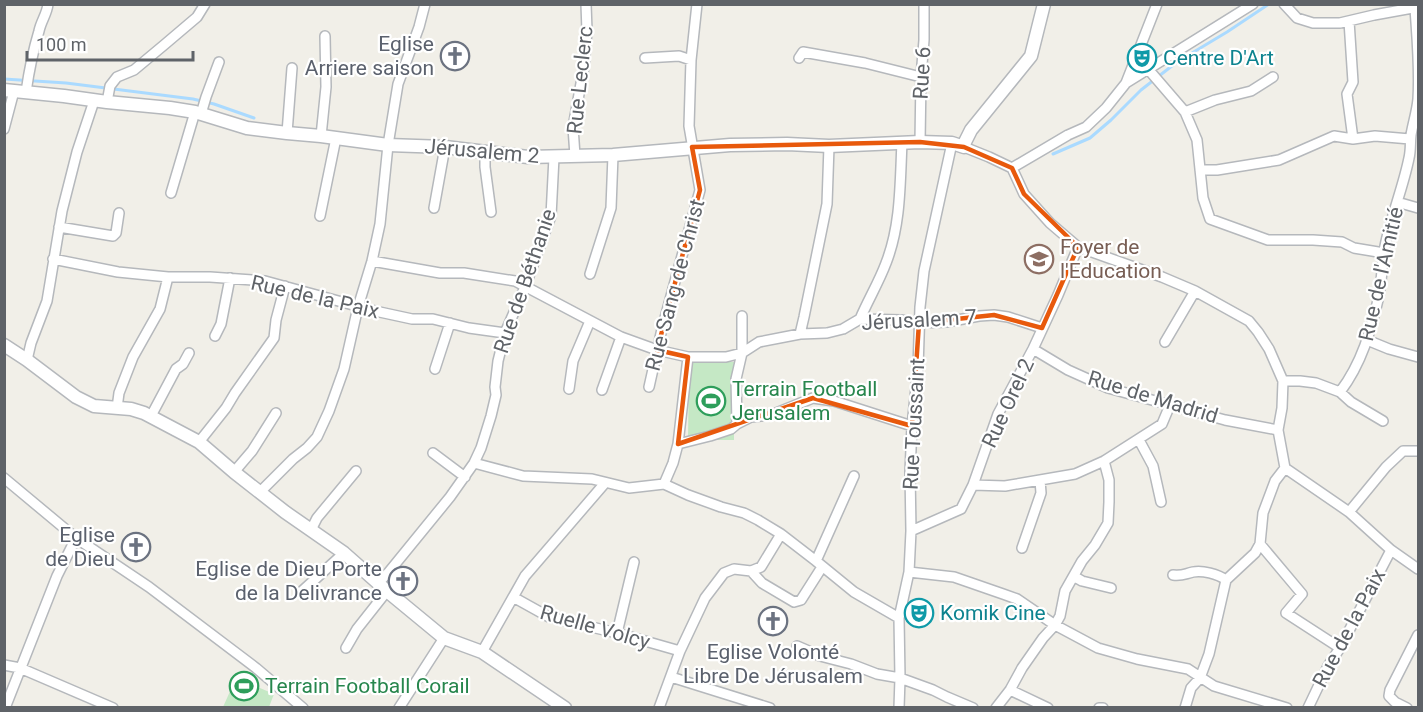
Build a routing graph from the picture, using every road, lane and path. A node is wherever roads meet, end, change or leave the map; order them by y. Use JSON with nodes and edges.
{"nodes":[{"id":1,"x":48,"y":4,"type":"edge"},
{"id":2,"x":205,"y":4,"type":"edge"},
{"id":3,"x":425,"y":4,"type":"edge"},
{"id":4,"x":586,"y":4,"type":"edge"},
{"id":5,"x":697,"y":4,"type":"edge"},
{"id":6,"x":924,"y":4,"type":"edge"},
{"id":7,"x":1044,"y":4,"type":"edge"},
{"id":8,"x":1157,"y":4,"type":"edge"},
{"id":9,"x":1253,"y":4,"type":"edge"},
{"id":10,"x":1284,"y":4,"type":"edge"},
{"id":11,"x":1417,"y":8,"type":"edge"},
{"id":12,"x":1349,"y":21,"type":"junction"},
{"id":13,"x":325,"y":36,"type":"dead end"},
{"id":14,"x":645,"y":58,"type":"dead end"},
{"id":15,"x":799,"y":58,"type":"dead end"},
{"id":16,"x":691,"y":60,"type":"junction"},
{"id":17,"x":219,"y":62,"type":"dead end"},
{"id":18,"x":292,"y":68,"type":"dead end"},
{"id":19,"x":1148,"y":69,"type":"junction"},
{"id":20,"x":921,"y":77,"type":"junction"},
{"id":21,"x":1273,"y":77,"type":"dead end"},
{"id":22,"x":1126,"y":83,"type":"junction"},
{"id":23,"x":15,"y":91,"type":"edge"},
{"id":24,"x":108,"y":94,"type":"junction"},
{"id":25,"x":94,"y":101,"type":"junction"},
{"id":26,"x":1185,"y":112,"type":"junction"},
{"id":27,"x":198,"y":113,"type":"junction"},
{"id":28,"x":4,"y":129,"type":"edge"},
{"id":29,"x":288,"y":134,"type":"junction"},
{"id":30,"x":321,"y":136,"type":"junction"},
{"id":31,"x":336,"y":138,"type":"junction"},
{"id":32,"x":1353,"y":139,"type":"junction"},
{"id":33,"x":1410,"y":139,"type":"junction"},
{"id":34,"x":920,"y":141,"type":"junction"},
{"id":35,"x":902,"y":142,"type":"junction"},
{"id":36,"x":388,"y":145,"type":"junction"},
{"id":37,"x":958,"y":145,"type":"junction"},
{"id":38,"x":829,"y":146,"type":"junction"},
{"id":39,"x":445,"y":147,"type":"junction"},
{"id":40,"x":692,"y":147,"type":"junction"},
{"id":41,"x":485,"y":152,"type":"junction"},
{"id":42,"x":614,"y":155,"type":"junction"},
{"id":43,"x":575,"y":156,"type":"junction"},
{"id":44,"x":555,"y":157,"type":"junction"},
{"id":45,"x":1012,"y":168,"type":"junction"},
{"id":46,"x":1200,"y":170,"type":"junction"},
{"id":47,"x":171,"y":193,"type":"dead end"},
{"id":48,"x":1397,"y":202,"type":"junction"},
{"id":49,"x":434,"y":208,"type":"dead end"},
{"id":50,"x":1419,"y":208,"type":"edge"},
{"id":51,"x":491,"y":212,"type":"dead end"},
{"id":52,"x":119,"y":213,"type":"dead end"},
{"id":53,"x":320,"y":216,"type":"dead end"},
{"id":54,"x":59,"y":227,"type":"junction"},
{"id":55,"x":1078,"y":247,"type":"junction"},
{"id":56,"x":1384,"y":253,"type":"junction"},
{"id":57,"x":53,"y":259,"type":"junction"},
{"id":58,"x":372,"y":261,"type":"junction"},
{"id":59,"x":590,"y":273,"type":"dead end"},
{"id":60,"x":168,"y":277,"type":"junction"},
{"id":61,"x":230,"y":278,"type":"junction"},
{"id":62,"x":285,"y":286,"type":"junction"},
{"id":63,"x":525,"y":287,"type":"junction"},
{"id":64,"x":1195,"y":291,"type":"junction"},
{"id":65,"x":358,"y":307,"type":"junction"},
{"id":66,"x":742,"y":316,"type":"dead end"},
{"id":67,"x":860,"y":319,"type":"junction"},
{"id":68,"x":590,"y":321,"type":"junction"},
{"id":69,"x":450,"y":323,"type":"junction"},
{"id":70,"x":919,"y":323,"type":"junction"},
{"id":71,"x":1042,"y":328,"type":"junction"},
{"id":72,"x":505,"y":333,"type":"junction"},
{"id":73,"x":800,"y":333,"type":"junction"},
{"id":74,"x":215,"y":336,"type":"dead end"},
{"id":75,"x":621,"y":337,"type":"junction"},
{"id":76,"x":1368,"y":340,"type":"junction"},
{"id":77,"x":1165,"y":342,"type":"dead end"},
{"id":78,"x":4,"y":345,"type":"edge"},
{"id":79,"x":1033,"y":349,"type":"junction"},
{"id":80,"x":657,"y":350,"type":"junction"},
{"id":81,"x":189,"y":353,"type":"dead end"},
{"id":82,"x":742,"y":353,"type":"junction"},
{"id":83,"x":688,"y":357,"type":"junction"},
{"id":84,"x":1419,"y":357,"type":"edge"},
{"id":85,"x":27,"y":360,"type":"junction"},
{"id":86,"x":435,"y":369,"type":"dead end"},
{"id":87,"x":1283,"y":381,"type":"junction"},
{"id":88,"x":649,"y":387,"type":"dead end"},
{"id":89,"x":569,"y":388,"type":"dead end"},
{"id":90,"x":602,"y":390,"type":"dead end"},
{"id":91,"x":1340,"y":392,"type":"junction"},
{"id":92,"x":1170,"y":405,"type":"junction"},
{"id":93,"x":117,"y":408,"type":"junction"},
{"id":94,"x":276,"y":413,"type":"dead end"},
{"id":95,"x":151,"y":416,"type":"junction"},
{"id":96,"x":1383,"y":421,"type":"dead end"},
{"id":97,"x":737,"y":424,"type":"junction"},
{"id":98,"x":912,"y":426,"type":"junction"},
{"id":99,"x":1278,"y":430,"type":"junction"},
{"id":100,"x":1139,"y":440,"type":"junction"},
{"id":101,"x":199,"y":442,"type":"junction"},
{"id":102,"x":678,"y":444,"type":"junction"},
{"id":103,"x":1419,"y":451,"type":"edge"},
{"id":104,"x":433,"y":453,"type":"dead end"},
{"id":105,"x":1104,"y":460,"type":"junction"},
{"id":106,"x":474,"y":463,"type":"junction"},
{"id":107,"x":1285,"y":468,"type":"junction"},
{"id":108,"x":356,"y":471,"type":"dead end"},
{"id":109,"x":234,"y":472,"type":"junction"},
{"id":110,"x":854,"y":476,"type":"dead end"},
{"id":111,"x":465,"y":477,"type":"junction"},
{"id":112,"x":4,"y":478,"type":"edge"},
{"id":113,"x":1040,"y":480,"type":"junction"},
{"id":114,"x":605,"y":483,"type":"junction"},
{"id":115,"x":664,"y":484,"type":"junction"},
{"id":116,"x":973,"y":485,"type":"junction"},
{"id":117,"x":259,"y":492,"type":"junction"},
{"id":118,"x":1161,"y":502,"type":"dead end"},
{"id":119,"x":1349,"y":512,"type":"junction"},
{"id":120,"x":311,"y":530,"type":"junction"},
{"id":121,"x":911,"y":531,"type":"junction"},
{"id":122,"x":781,"y":534,"type":"junction"},
{"id":123,"x":76,"y":538,"type":"junction"},
{"id":124,"x":1260,"y":544,"type":"junction"},
{"id":125,"x":1022,"y":548,"type":"dead end"},
{"id":126,"x":1391,"y":550,"type":"junction"},
{"id":127,"x":344,"y":552,"type":"junction"},
{"id":128,"x":634,"y":562,"type":"dead end"},
{"id":129,"x":819,"y":564,"type":"junction"},
{"id":130,"x":1419,"y":569,"type":"edge"},
{"id":131,"x":751,"y":571,"type":"junction"},
{"id":132,"x":909,"y":572,"type":"junction"},
{"id":133,"x":1173,"y":574,"type":"dead end"},
{"id":134,"x":1075,"y":577,"type":"junction"},
{"id":135,"x":1226,"y":580,"type":"junction"},
{"id":136,"x":382,"y":587,"type":"junction"},
{"id":137,"x":1111,"y":588,"type":"dead end"},
{"id":138,"x":301,"y":592,"type":"dead end"},
{"id":139,"x":513,"y":597,"type":"junction"},
{"id":140,"x":899,"y":618,"type":"junction"},
{"id":141,"x":1054,"y":625,"type":"junction"},
{"id":142,"x":617,"y":633,"type":"junction"},
{"id":143,"x":1419,"y":635,"type":"edge"},
{"id":144,"x":444,"y":638,"type":"junction"},
{"id":145,"x":797,"y":646,"type":"dead end"},
{"id":146,"x":346,"y":648,"type":"dead end"},
{"id":147,"x":1340,"y":648,"type":"junction"},
{"id":148,"x":680,"y":651,"type":"junction"},
{"id":149,"x":482,"y":652,"type":"junction"},
{"id":150,"x":4,"y":665,"type":"edge"},
{"id":151,"x":20,"y":668,"type":"junction"},
{"id":152,"x":671,"y":677,"type":"junction"},
{"id":153,"x":900,"y":678,"type":"junction"},
{"id":154,"x":1200,"y":678,"type":"junction"},
{"id":155,"x":1010,"y":690,"type":"junction"},
{"id":156,"x":292,"y":704,"type":"edge"},
{"id":157,"x":5,"y":708,"type":"edge"},
{"id":158,"x":113,"y":708,"type":"edge"},
{"id":159,"x":303,"y":708,"type":"edge"},
{"id":160,"x":399,"y":708,"type":"edge"},
{"id":161,"x":565,"y":708,"type":"edge"},
{"id":162,"x":659,"y":708,"type":"edge"},
{"id":163,"x":770,"y":708,"type":"edge"},
{"id":164,"x":899,"y":708,"type":"edge"},
{"id":165,"x":974,"y":708,"type":"edge"},
{"id":166,"x":996,"y":708,"type":"edge"},
{"id":167,"x":1048,"y":708,"type":"edge"},
{"id":168,"x":1185,"y":708,"type":"edge"},
{"id":169,"x":1287,"y":708,"type":"edge"},
{"id":170,"x":1308,"y":708,"type":"edge"},
{"id":171,"x":1407,"y":708,"type":"edge"}],
"edges":[{"from":1,"to":23,"type":"street"},
{"from":2,"to":24,"type":"street"},
{"from":3,"to":36,"type":"street"},
{"from":4,"to":43,"type":"street","name":"Rue Leclerc"},
{"from":5,"to":16,"type":"street","name":"Rue Sang de Christ"},
{"from":6,"to":20,"type":"street","name":"Rue 6"},
{"from":7,"to":37,"type":"street"},
{"from":8,"to":22,"type":"street"},
{"from":9,"to":19,"type":"street"},
{"from":10,"to":12,"type":"street"},
{"from":11,"to":12,"type":"street"},
{"from":11,"to":33,"type":"street","name":"Rue de l'Amitié"},
{"from":12,"to":32,"type":"street"},
{"from":13,"to":30,"type":"street"},
{"from":14,"to":16,"type":"street"},
{"from":15,"to":20,"type":"street"},
{"from":16,"to":40,"type":"street","name":"Rue Sang de Christ"},
{"from":17,"to":27,"type":"street"},
{"from":18,"to":29,"type":"street"},
{"from":19,"to":22,"type":"street"},
{"from":19,"to":26,"type":"street"},
{"from":20,"to":34,"type":"street","name":"Rue 6"},
{"from":21,"to":26,"type":"street"},
{"from":22,"to":45,"type":"street"},
{"from":23,"to":25,"type":"street","name":"Jérusalem 2"},
{"from":23,"to":28,"type":"street"},
{"from":24,"to":25,"type":"street","name":"Jérusalem 2"},
{"from":24,"to":27,"type":"street","name":"Jérusalem 2"},
{"from":25,"to":54,"type":"street"},
{"from":26,"to":46,"type":"street"},
{"from":27,"to":29,"type":"street","name":"Jérusalem 2"},
{"from":27,"to":47,"type":"street"},
{"from":29,"to":30,"type":"street","name":"Jérusalem 2"},
{"from":30,"to":31,"type":"street","name":"Jérusalem 2"},
{"from":31,"to":36,"type":"street","name":"Jérusalem 2"},
{"from":31,"to":53,"type":"street"},
{"from":32,"to":33,"type":"street"},
{"from":32,"to":46,"type":"street"},
{"from":33,"to":48,"type":"street","name":"Rue de l'Amitié"},
{"from":34,"to":35,"type":"street","name":"Jérusalem 2"},
{"from":34,"to":37,"type":"street","name":"Jérusalem 2"},
{"from":35,"to":38,"type":"street","name":"Jérusalem 2"},
{"from":35,"to":67,"type":"street"},
{"from":36,"to":39,"type":"street","name":"Jérusalem 2"},
{"from":36,"to":58,"type":"street"},
{"from":37,"to":45,"type":"street"},
{"from":37,"to":70,"type":"street","name":"Rue Toussaint"},
{"from":38,"to":40,"type":"street","name":"Jérusalem 2"},
{"from":38,"to":73,"type":"street"},
{"from":39,"to":41,"type":"street","name":"Jérusalem 2"},
{"from":39,"to":49,"type":"street"},
{"from":40,"to":42,"type":"street","name":"Jérusalem 2"},
{"from":40,"to":80,"type":"street","name":"Rue Sang de Christ"},
{"from":41,"to":44,"type":"street","name":"Jérusalem 2"},
{"from":41,"to":51,"type":"street"},
{"from":42,"to":43,"type":"street","name":"Jérusalem 2"},
{"from":42,"to":59,"type":"street"},
{"from":43,"to":44,"type":"street","name":"Jérusalem 2"},
{"from":44,"to":63,"type":"street","name":"Rue de Béthanie"},
{"from":45,"to":55,"type":"street"},
{"from":46,"to":56,"type":"street"},
{"from":48,"to":50,"type":"street"},
{"from":48,"to":56,"type":"street","name":"Rue de l'Amitié"},
{"from":52,"to":54,"type":"street"},
{"from":54,"to":57,"type":"street"},
{"from":55,"to":64,"type":"street"},
{"from":55,"to":71,"type":"street","name":"Rue Orel 2"},
{"from":56,"to":76,"type":"street","name":"Rue de l'Amitié"},
{"from":57,"to":60,"type":"street","name":"Rue de la Paix"},
{"from":57,"to":85,"type":"street"},
{"from":58,"to":63,"type":"street","name":"Jérusalem 7"},
{"from":58,"to":65,"type":"street"},
{"from":60,"to":61,"type":"street","name":"Rue de la Paix"},
{"from":60,"to":93,"type":"street"},
{"from":61,"to":62,"type":"street","name":"Rue de la Paix"},
{"from":61,"to":74,"type":"street"},
{"from":62,"to":65,"type":"street","name":"Rue de la Paix"},
{"from":62,"to":101,"type":"street"},
{"from":63,"to":68,"type":"street","name":"Jérusalem 7"},
{"from":63,"to":72,"type":"street","name":"Rue de Béthanie"},
{"from":64,"to":77,"type":"street"},
{"from":64,"to":87,"type":"street"},
{"from":65,"to":69,"type":"street","name":"Rue de la Paix"},
{"from":65,"to":117,"type":"street"},
{"from":66,"to":82,"type":"street"},
{"from":67,"to":70,"type":"street","name":"Jérusalem 7"},
{"from":67,"to":73,"type":"street","name":"Jérusalem 7"},
{"from":68,"to":75,"type":"street","name":"Jérusalem 7"},
{"from":68,"to":89,"type":"street"},
{"from":69,"to":72,"type":"street","name":"Rue de la Paix"},
{"from":69,"to":86,"type":"street"},
{"from":70,"to":71,"type":"street","name":"Jérusalem 7"},
{"from":70,"to":98,"type":"street","name":"Rue Toussaint"},
{"from":71,"to":79,"type":"street","name":"Rue Orel 2"},
{"from":72,"to":106,"type":"street","name":"Rue de Béthanie"},
{"from":73,"to":82,"type":"street","name":"Jérusalem 7"},
{"from":75,"to":80,"type":"street","name":"Jérusalem 7"},
{"from":75,"to":90,"type":"street"},
{"from":76,"to":84,"type":"street"},
{"from":76,"to":91,"type":"street","name":"Rue de l'Amitié"},
{"from":78,"to":85,"type":"street"},
{"from":79,"to":92,"type":"street","name":"Rue de Madrid"},
{"from":79,"to":116,"type":"street","name":"Rue Orel 2"},
{"from":80,"to":83,"type":"street","name":"Jérusalem 7"},
{"from":80,"to":88,"type":"street","name":"Rue Sang de Christ"},
{"from":81,"to":95,"type":"street"},
{"from":82,"to":83,"type":"street","name":"Jérusalem 7"},
{"from":82,"to":97,"type":"street"},
{"from":83,"to":102,"type":"street"},
{"from":85,"to":93,"type":"street"},
{"from":87,"to":91,"type":"street"},
{"from":87,"to":99,"type":"street"},
{"from":91,"to":96,"type":"street"},
{"from":92,"to":99,"type":"street","name":"Rue de Madrid"},
{"from":92,"to":100,"type":"street"},
{"from":93,"to":95,"type":"street"},
{"from":94,"to":109,"type":"street"},
{"from":95,"to":101,"type":"street"},
{"from":97,"to":98,"type":"street"},
{"from":97,"to":102,"type":"street"},
{"from":98,"to":121,"type":"street","name":"Rue Toussaint"},
{"from":99,"to":107,"type":"street"},
{"from":100,"to":105,"type":"street"},
{"from":100,"to":118,"type":"street"},
{"from":101,"to":109,"type":"street"},
{"from":102,"to":115,"type":"street"},
{"from":103,"to":119,"type":"street"},
{"from":104,"to":111,"type":"street"},
{"from":105,"to":113,"type":"street"},
{"from":105,"to":134,"type":"street"},
{"from":106,"to":111,"type":"street","name":"Rue de Béthanie"},
{"from":106,"to":114,"type":"street"},
{"from":107,"to":119,"type":"street"},
{"from":107,"to":124,"type":"street"},
{"from":108,"to":120,"type":"street"},
{"from":109,"to":117,"type":"street"},
{"from":110,"to":129,"type":"street"},
{"from":111,"to":136,"type":"street","name":"Rue de Béthanie"},
{"from":112,"to":123,"type":"street"},
{"from":113,"to":116,"type":"street"},
{"from":113,"to":125,"type":"street"},
{"from":114,"to":115,"type":"street"},
{"from":114,"to":139,"type":"street"},
{"from":115,"to":122,"type":"street"},
{"from":116,"to":121,"type":"street","name":"Rue Orel 2"},
{"from":117,"to":120,"type":"street"},
{"from":119,"to":126,"type":"street"},
{"from":120,"to":127,"type":"street"},
{"from":121,"to":132,"type":"street","name":"Rue Toussaint"},
{"from":122,"to":129,"type":"street"},
{"from":122,"to":131,"type":"street"},
{"from":123,"to":151,"type":"street"},
{"from":123,"to":156,"type":"street"},
{"from":124,"to":135,"type":"street"},
{"from":124,"to":147,"type":"street"},
{"from":126,"to":130,"type":"street"},
{"from":126,"to":147,"type":"street","name":"Rue de la Paix"},
{"from":127,"to":136,"type":"street"},
{"from":127,"to":138,"type":"street"},
{"from":128,"to":142,"type":"street"},
{"from":129,"to":131,"type":"street"},
{"from":129,"to":140,"type":"street"},
{"from":131,"to":148,"type":"street"},
{"from":132,"to":140,"type":"street","name":"Rue Toussaint"},
{"from":132,"to":141,"type":"street"},
{"from":133,"to":135,"type":"street"},
{"from":134,"to":137,"type":"street"},
{"from":134,"to":141,"type":"street"},
{"from":135,"to":154,"type":"street"},
{"from":136,"to":144,"type":"street"},
{"from":136,"to":146,"type":"street","name":"Rue de Béthanie"},
{"from":139,"to":142,"type":"street","name":"Ruelle Volcy"},
{"from":139,"to":149,"type":"street"},
{"from":140,"to":153,"type":"street","name":"Rue Toussaint"},
{"from":141,"to":154,"type":"street"},
{"from":141,"to":155,"type":"street"},
{"from":142,"to":148,"type":"street","name":"Ruelle Volcy"},
{"from":143,"to":171,"type":"street"},
{"from":144,"to":149,"type":"street"},
{"from":144,"to":160,"type":"street"},
{"from":145,"to":153,"type":"street"},
{"from":147,"to":170,"type":"street","name":"Rue de la Paix"},
{"from":148,"to":152,"type":"street"},
{"from":149,"to":161,"type":"street"},
{"from":150,"to":151,"type":"street"},
{"from":151,"to":157,"type":"street"},
{"from":151,"to":158,"type":"street"},
{"from":152,"to":162,"type":"street"},
{"from":152,"to":163,"type":"street"},
{"from":153,"to":164,"type":"street","name":"Rue Toussaint"},
{"from":153,"to":165,"type":"street"},
{"from":154,"to":168,"type":"street"},
{"from":154,"to":169,"type":"street"},
{"from":155,"to":166,"type":"street"},
{"from":155,"to":167,"type":"street"},
{"from":156,"to":159,"type":"street"}]}
